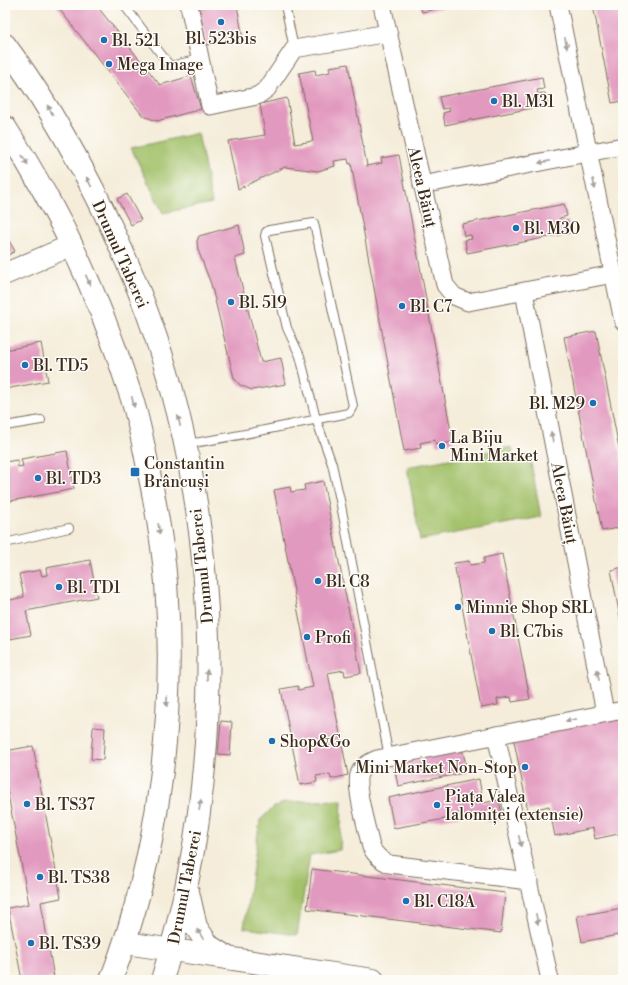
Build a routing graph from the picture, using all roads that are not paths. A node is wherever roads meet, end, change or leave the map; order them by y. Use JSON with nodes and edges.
{"nodes":[{"id":1,"x":124,"y":5,"type":"edge"},
{"id":2,"x":189,"y":5,"type":"edge"},
{"id":3,"x":285,"y":5,"type":"edge"},
{"id":4,"x":382,"y":5,"type":"edge"},
{"id":5,"x":558,"y":5,"type":"edge"},
{"id":6,"x":388,"y":33,"type":"junction"},
{"id":7,"x":5,"y":45,"type":"edge"},
{"id":8,"x":294,"y":49,"type":"junction"},
{"id":9,"x":200,"y":58,"type":"junction"},
{"id":10,"x":5,"y":127,"type":"edge"},
{"id":11,"x":623,"y":146,"type":"edge"},
{"id":12,"x":588,"y":153,"type":"junction"},
{"id":13,"x":422,"y":186,"type":"junction"},
{"id":14,"x":72,"y":245,"type":"junction"},
{"id":15,"x":5,"y":274,"type":"edge"},
{"id":16,"x":613,"y":274,"type":"junction"},
{"id":17,"x":524,"y":292,"type":"junction"},
{"id":18,"x":623,"y":321,"type":"edge"},
{"id":19,"x":316,"y":419,"type":"junction"},
{"id":20,"x":42,"y":420,"type":"dead end"},
{"id":21,"x":5,"y":426,"type":"edge"},
{"id":22,"x":184,"y":444,"type":"junction"},
{"id":23,"x":69,"y":528,"type":"dead end"},
{"id":24,"x":5,"y":543,"type":"edge"},
{"id":25,"x":623,"y":710,"type":"edge"},
{"id":26,"x":605,"y":713,"type":"junction"},
{"id":27,"x":496,"y":735,"type":"junction"},
{"id":28,"x":389,"y":757,"type":"junction"},
{"id":29,"x":529,"y":881,"type":"junction"},
{"id":30,"x":187,"y":884,"type":"junction"},
{"id":31,"x":126,"y":943,"type":"junction"},
{"id":32,"x":172,"y":950,"type":"junction"},
{"id":33,"x":229,"y":959,"type":"junction"},
{"id":34,"x":349,"y":978,"type":"edge"},
{"id":35,"x":111,"y":980,"type":"edge"},
{"id":36,"x":162,"y":980,"type":"edge"},
{"id":37,"x":373,"y":980,"type":"edge"},
{"id":38,"x":550,"y":980,"type":"edge"}],
"edges":[{"from":1,"to":9,"type":"lane"},
{"from":2,"to":9,"type":"street"},
{"from":3,"to":8,"type":"lane"},
{"from":4,"to":6,"type":"street","name":"Aleea Băiuț"},
{"from":5,"to":12,"type":"street","one_way":true},
{"from":6,"to":8,"type":"street"},
{"from":6,"to":13,"type":"street","name":"Aleea Băiuț"},
{"from":22,"to":7,"type":"main road","name":"Drumul Taberei","one_way":true},
{"from":8,"to":9,"type":"street"},
{"from":10,"to":14,"type":"main road","one_way":true},
{"from":11,"to":12,"type":"street"},
{"from":12,"to":13,"type":"street","one_way":true},
{"from":12,"to":16,"type":"street","one_way":true},
{"from":13,"to":17,"type":"street","name":"Aleea Băiuț"},
{"from":14,"to":15,"type":"street"},
{"from":14,"to":31,"type":"main road","one_way":true},
{"from":16,"to":17,"type":"street","name":"Aleea Băiuț"},
{"from":16,"to":18,"type":"street"},
{"from":26,"to":17,"type":"street","name":"Aleea Băiuț","one_way":true},
{"from":19,"to":19,"type":"lane"},
{"from":19,"to":22,"type":"lane"},
{"from":19,"to":28,"type":"lane"},
{"from":20,"to":21,"type":"lane"},
{"from":30,"to":22,"type":"main road","name":"Drumul Taberei","one_way":true},
{"from":23,"to":24,"type":"lane"},
{"from":25,"to":26,"type":"street"},
{"from":26,"to":27,"type":"street","one_way":true},
{"from":27,"to":28,"type":"street"},
{"from":27,"to":29,"type":"street","one_way":true},
{"from":28,"to":29,"type":"street"},
{"from":29,"to":38,"type":"street","one_way":true},
{"from":30,"to":32,"type":"main road","name":"Drumul Taberei"},
{"from":33,"to":30,"type":"main road","one_way":true},
{"from":31,"to":32,"type":"main road"},
{"from":31,"to":35,"type":"main road"},
{"from":32,"to":33,"type":"main road"},
{"from":32,"to":36,"type":"main road","name":"Drumul Taberei"},
{"from":33,"to":34,"type":"main road"},
{"from":34,"to":37,"type":"main road"}]}
